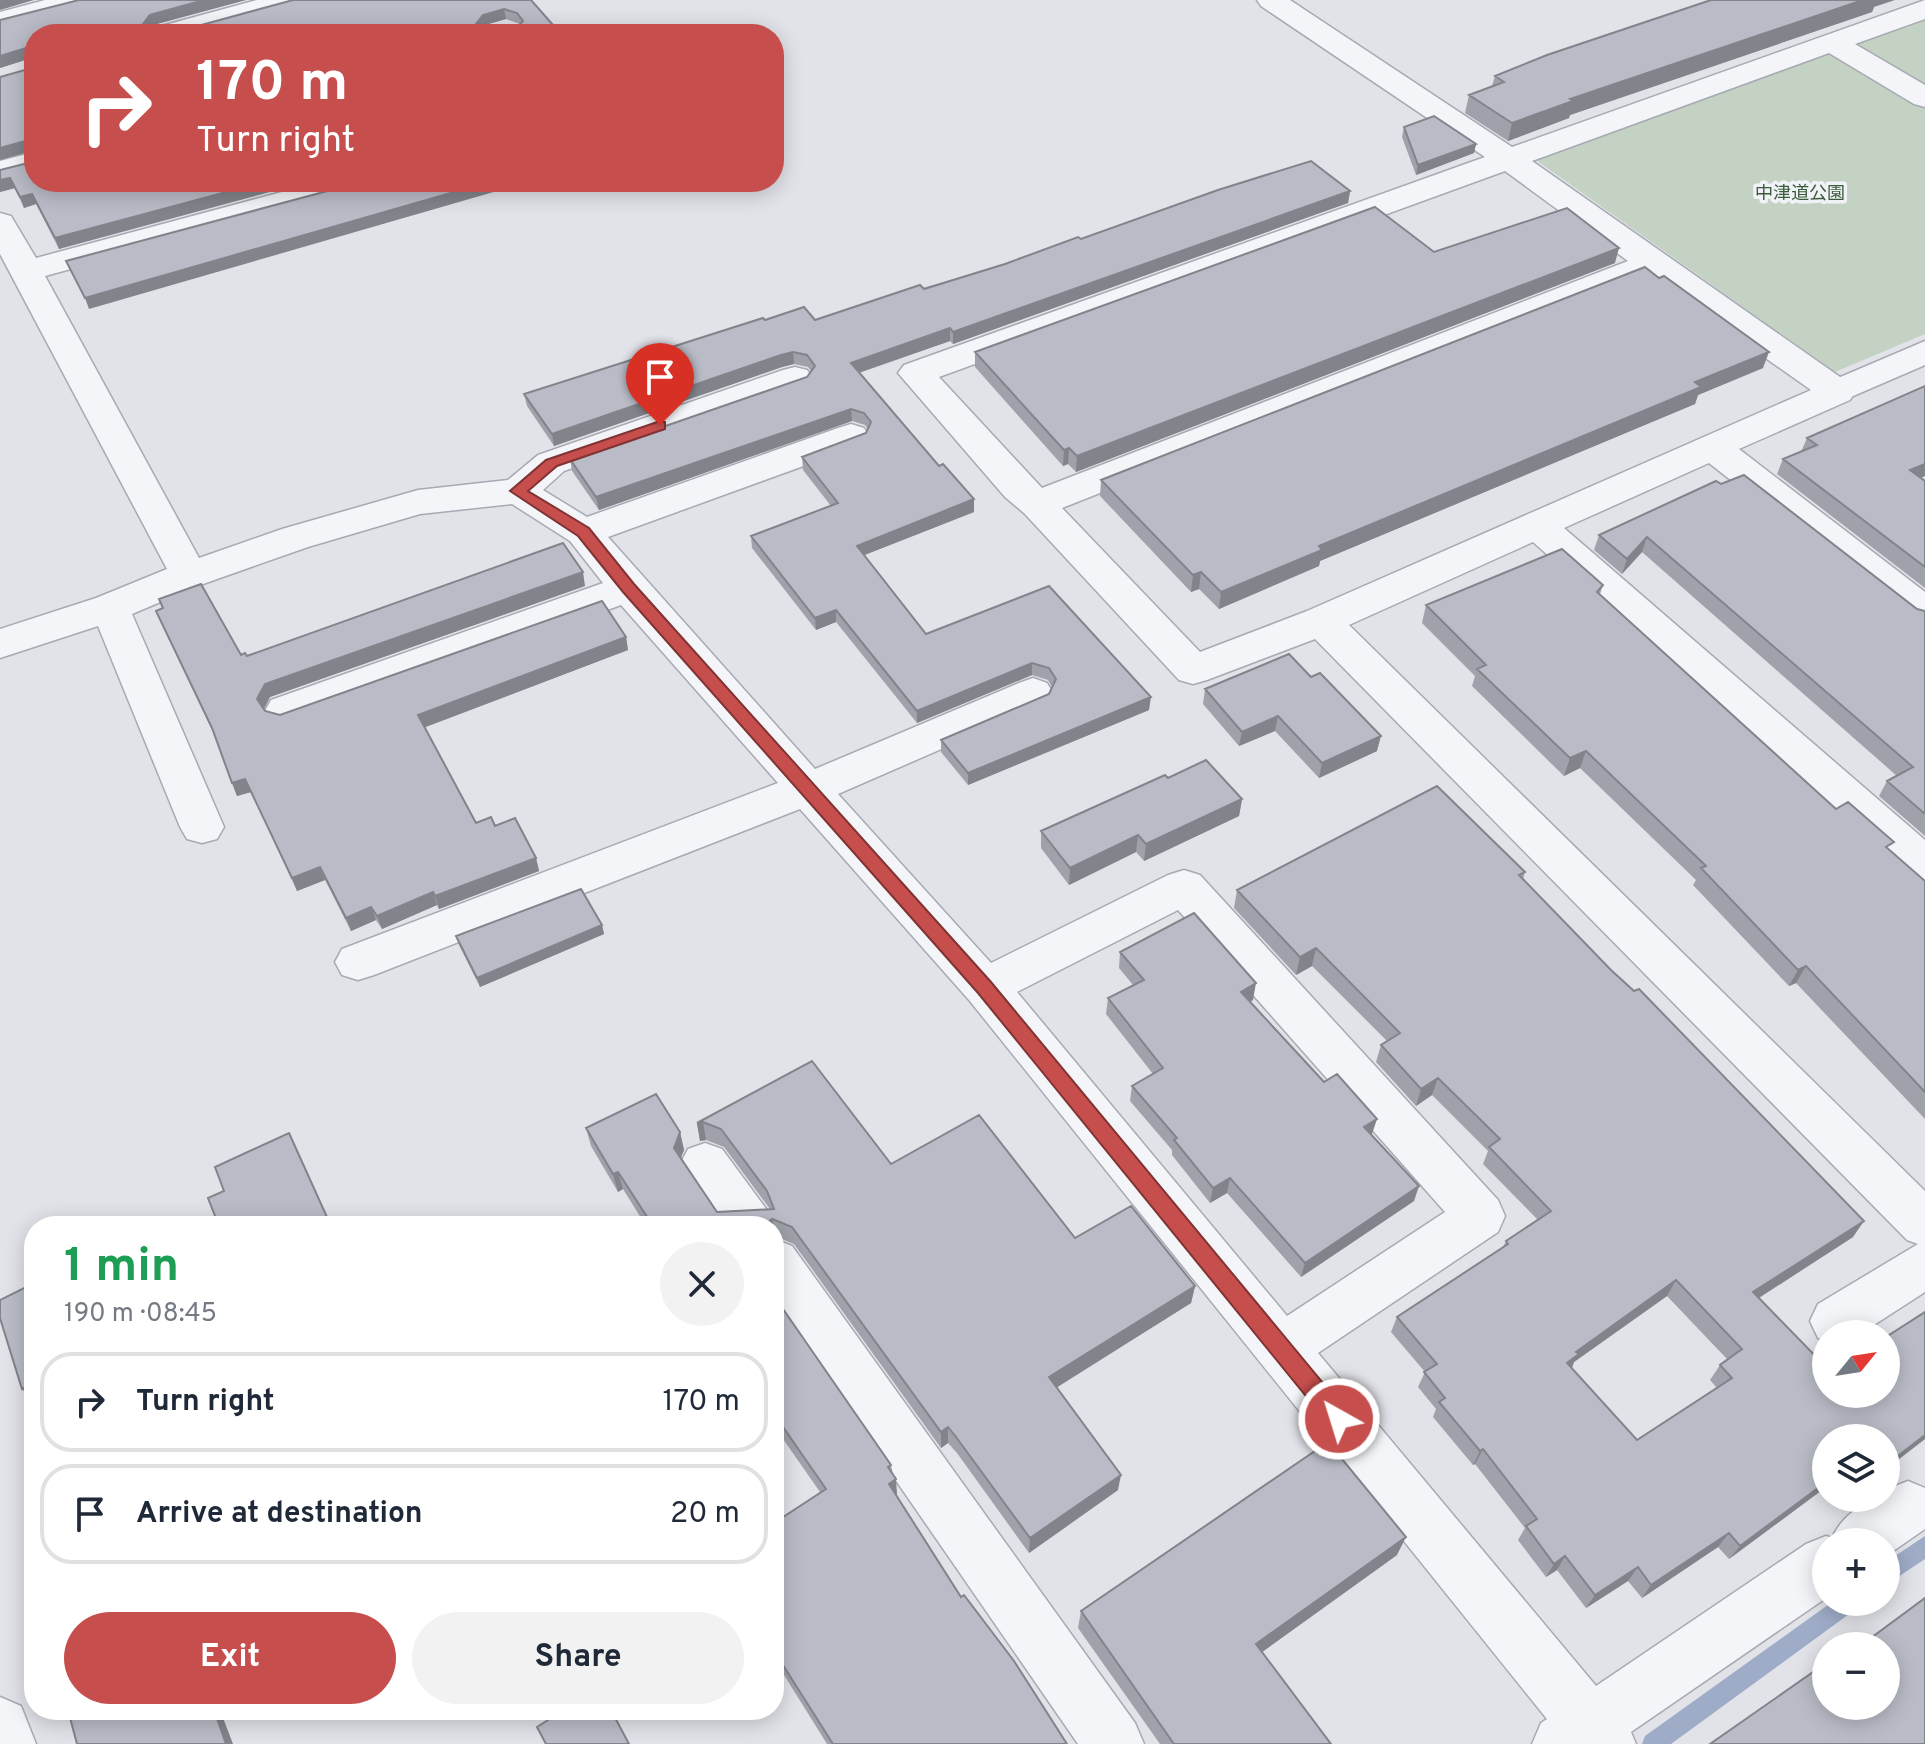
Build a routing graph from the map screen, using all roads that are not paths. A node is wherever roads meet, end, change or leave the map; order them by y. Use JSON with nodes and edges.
{"nodes":[{"id":1,"x":77,"y":0,"type":"edge"},
{"id":2,"x":290,"y":0,"type":"edge"},
{"id":3,"x":1271,"y":0,"type":"edge"},
{"id":4,"x":1925,"y":9,"type":"edge"},
{"id":5,"x":0,"y":21,"type":"edge"},
{"id":6,"x":201,"y":24,"type":"edge"},
{"id":7,"x":1831,"y":42,"type":"junction"},
{"id":8,"x":1925,"y":98,"type":"edge"},
{"id":9,"x":1509,"y":159,"type":"junction"},
{"id":10,"x":24,"y":164,"type":"edge"},
{"id":11,"x":0,"y":171,"type":"edge"},
{"id":12,"x":318,"y":192,"type":"edge"},
{"id":13,"x":0,"y":223,"type":"edge"},
{"id":14,"x":1652,"y":263,"type":"junction"},
{"id":15,"x":27,"y":271,"type":"junction"},
{"id":16,"x":1925,"y":352,"type":"edge"},
{"id":17,"x":795,"y":378,"type":"edge"},
{"id":18,"x":1837,"y":392,"type":"junction"},
{"id":19,"x":851,"y":436,"type":"edge"},
{"id":20,"x":1714,"y":448,"type":"junction"},
{"id":21,"x":518,"y":491,"type":"junction"},
{"id":22,"x":1037,"y":504,"type":"junction"},
{"id":23,"x":1537,"y":525,"type":"junction"},
{"id":24,"x":583,"y":532,"type":"junction"},
{"id":25,"x":189,"y":575,"type":"junction"},
{"id":26,"x":628,"y":588,"type":"junction"},
{"id":27,"x":110,"y":608,"type":"junction"},
{"id":28,"x":1925,"y":612,"type":"edge"},
{"id":29,"x":1321,"y":621,"type":"junction"},
{"id":30,"x":0,"y":644,"type":"edge"},
{"id":31,"x":1033,"y":693,"type":"dead end"},
{"id":32,"x":286,"y":711,"type":"edge"},
{"id":33,"x":808,"y":789,"type":"junction"},
{"id":34,"x":202,"y":827,"type":"dead end"},
{"id":35,"x":1925,"y":865,"type":"edge"},
{"id":36,"x":358,"y":962,"type":"dead end"},
{"id":37,"x":985,"y":987,"type":"junction"},
{"id":38,"x":705,"y":1164,"type":"dead end"},
{"id":39,"x":742,"y":1216,"type":"edge"},
{"id":40,"x":1925,"y":1224,"type":"edge"},
{"id":41,"x":1925,"y":1264,"type":"edge"},
{"id":42,"x":784,"y":1276,"type":"edge"},
{"id":43,"x":1838,"y":1320,"type":"edge"},
{"id":44,"x":1281,"y":1349,"type":"junction"},
{"id":45,"x":1908,"y":1508,"type":"dead end"},
{"id":46,"x":1879,"y":1528,"type":"edge"},
{"id":47,"x":1812,"y":1574,"type":"edge"},
{"id":48,"x":0,"y":1727,"type":"edge"},
{"id":49,"x":1586,"y":1737,"type":"edge"},
{"id":50,"x":6,"y":1744,"type":"edge"},
{"id":51,"x":1114,"y":1744,"type":"edge"}],
"edges":[{"from":1,"to":5,"type":"street"},
{"from":2,"to":6,"type":"street"},
{"from":3,"to":9,"type":"street"},
{"from":4,"to":7,"type":"street"},
{"from":7,"to":8,"type":"street"},
{"from":7,"to":9,"type":"street"},
{"from":9,"to":14,"type":"street"},
{"from":9,"to":22,"type":"street"},
{"from":10,"to":11,"type":"street"},
{"from":12,"to":15,"type":"street"},
{"from":13,"to":15,"type":"street"},
{"from":14,"to":18,"type":"street"},
{"from":14,"to":22,"type":"street"},
{"from":15,"to":25,"type":"street"},
{"from":16,"to":18,"type":"street"},
{"from":17,"to":21,"type":"street"},
{"from":18,"to":20,"type":"street"},
{"from":19,"to":24,"type":"street"},
{"from":20,"to":23,"type":"street"},
{"from":20,"to":28,"type":"street"},
{"from":21,"to":24,"type":"street"},
{"from":21,"to":25,"type":"street"},
{"from":22,"to":29,"type":"street"},
{"from":23,"to":29,"type":"street"},
{"from":23,"to":35,"type":"street"},
{"from":24,"to":26,"type":"street"},
{"from":25,"to":27,"type":"street"},
{"from":26,"to":32,"type":"street"},
{"from":26,"to":33,"type":"street"},
{"from":27,"to":30,"type":"street"},
{"from":27,"to":34,"type":"street"},
{"from":29,"to":40,"type":"street"},
{"from":31,"to":33,"type":"street"},
{"from":33,"to":36,"type":"street"},
{"from":33,"to":37,"type":"street"},
{"from":37,"to":44,"type":"street"},
{"from":37,"to":44,"type":"street"},
{"from":38,"to":39,"type":"street"},
{"from":41,"to":43,"type":"street"},
{"from":42,"to":51,"type":"street"},
{"from":44,"to":49,"type":"street"},
{"from":45,"to":46,"type":"street"},
{"from":47,"to":49,"type":"street"},
{"from":48,"to":50,"type":"street"}]}
